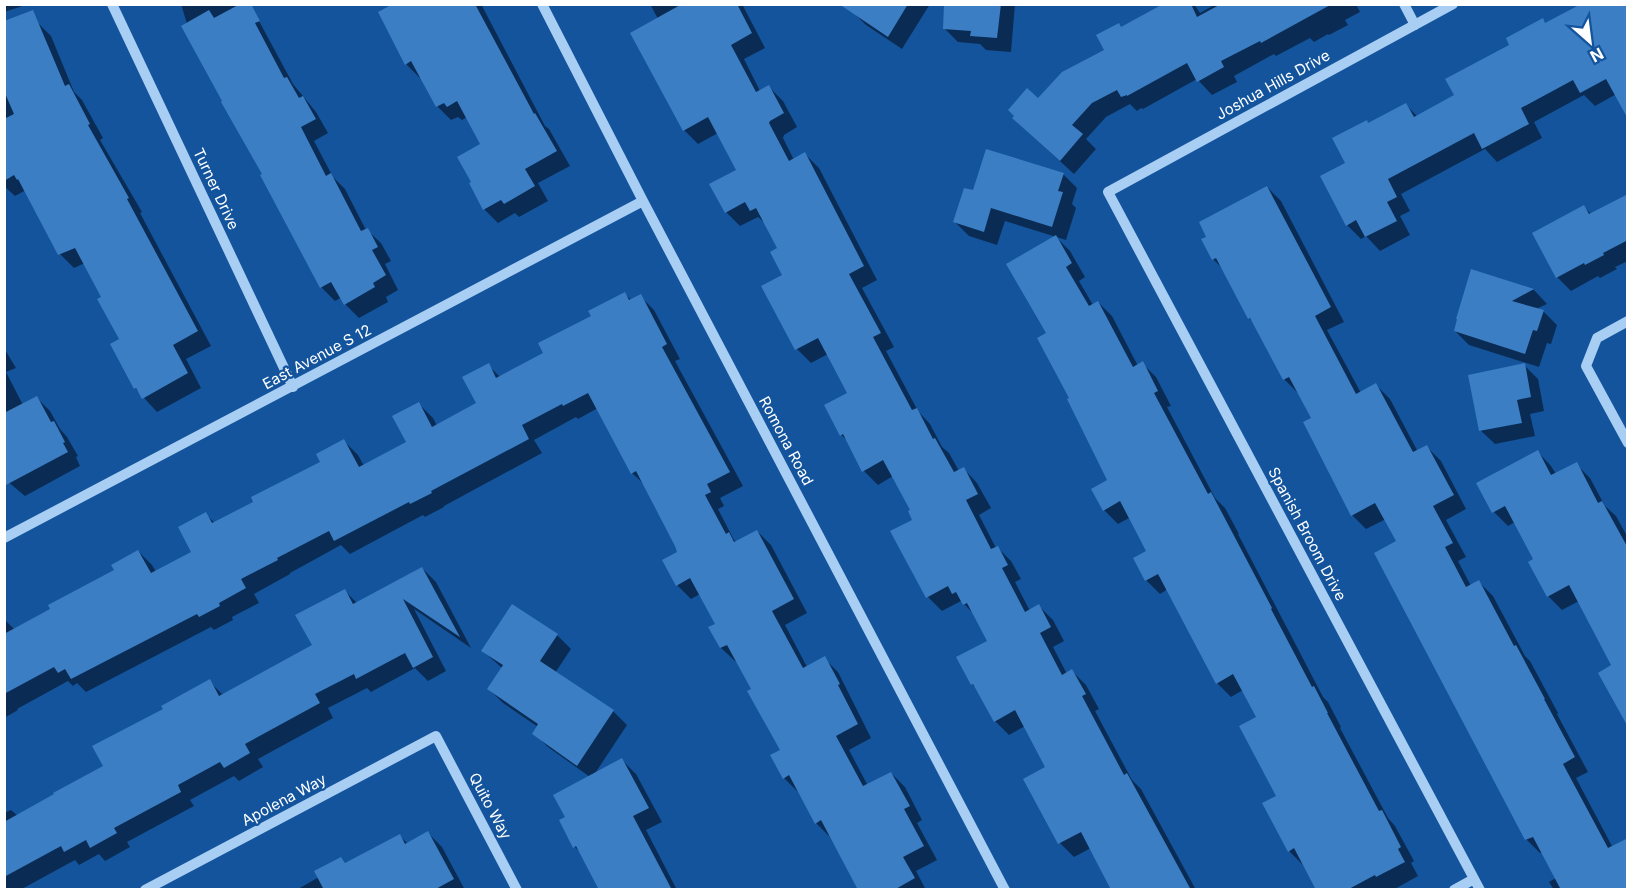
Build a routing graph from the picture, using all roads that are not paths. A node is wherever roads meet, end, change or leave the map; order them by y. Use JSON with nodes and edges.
{"nodes":[{"id":1,"x":112,"y":4,"type":"edge"},
{"id":2,"x":542,"y":4,"type":"edge"},
{"id":3,"x":1404,"y":4,"type":"edge"},
{"id":4,"x":1453,"y":4,"type":"edge"},
{"id":5,"x":1415,"y":25,"type":"junction"},
{"id":6,"x":1108,"y":192,"type":"joint"},
{"id":7,"x":643,"y":201,"type":"junction"},
{"id":8,"x":1628,"y":321,"type":"edge"},
{"id":9,"x":293,"y":387,"type":"junction"},
{"id":10,"x":1628,"y":443,"type":"edge"},
{"id":11,"x":4,"y":538,"type":"edge"},
{"id":12,"x":436,"y":736,"type":"joint"},
{"id":13,"x":1477,"y":884,"type":"edge"},
{"id":14,"x":145,"y":890,"type":"edge"},
{"id":15,"x":517,"y":890,"type":"edge"},
{"id":16,"x":1005,"y":890,"type":"edge"},
{"id":17,"x":1454,"y":890,"type":"edge"}],
"edges":[{"from":1,"to":9,"type":"street","name":"Turner Drive"},
{"from":2,"to":7,"type":"street","name":"Romona Road"},
{"from":3,"to":5,"type":"street"},
{"from":4,"to":5,"type":"street","name":"Joshua Hills Drive"},
{"from":5,"to":6,"type":"street","name":"Joshua Hills Drive"},
{"from":6,"to":13,"type":"street","name":"Spanish Broom Drive"},
{"from":7,"to":9,"type":"street","name":"East Avenue S 12"},
{"from":7,"to":16,"type":"street","name":"Romona Road"},
{"from":8,"to":10,"type":"street"},
{"from":9,"to":11,"type":"street","name":"East Avenue S 12"},
{"from":12,"to":14,"type":"street","name":"Apolena Way"},
{"from":12,"to":15,"type":"street","name":"Quito Way"},
{"from":13,"to":17,"type":"street"}]}
